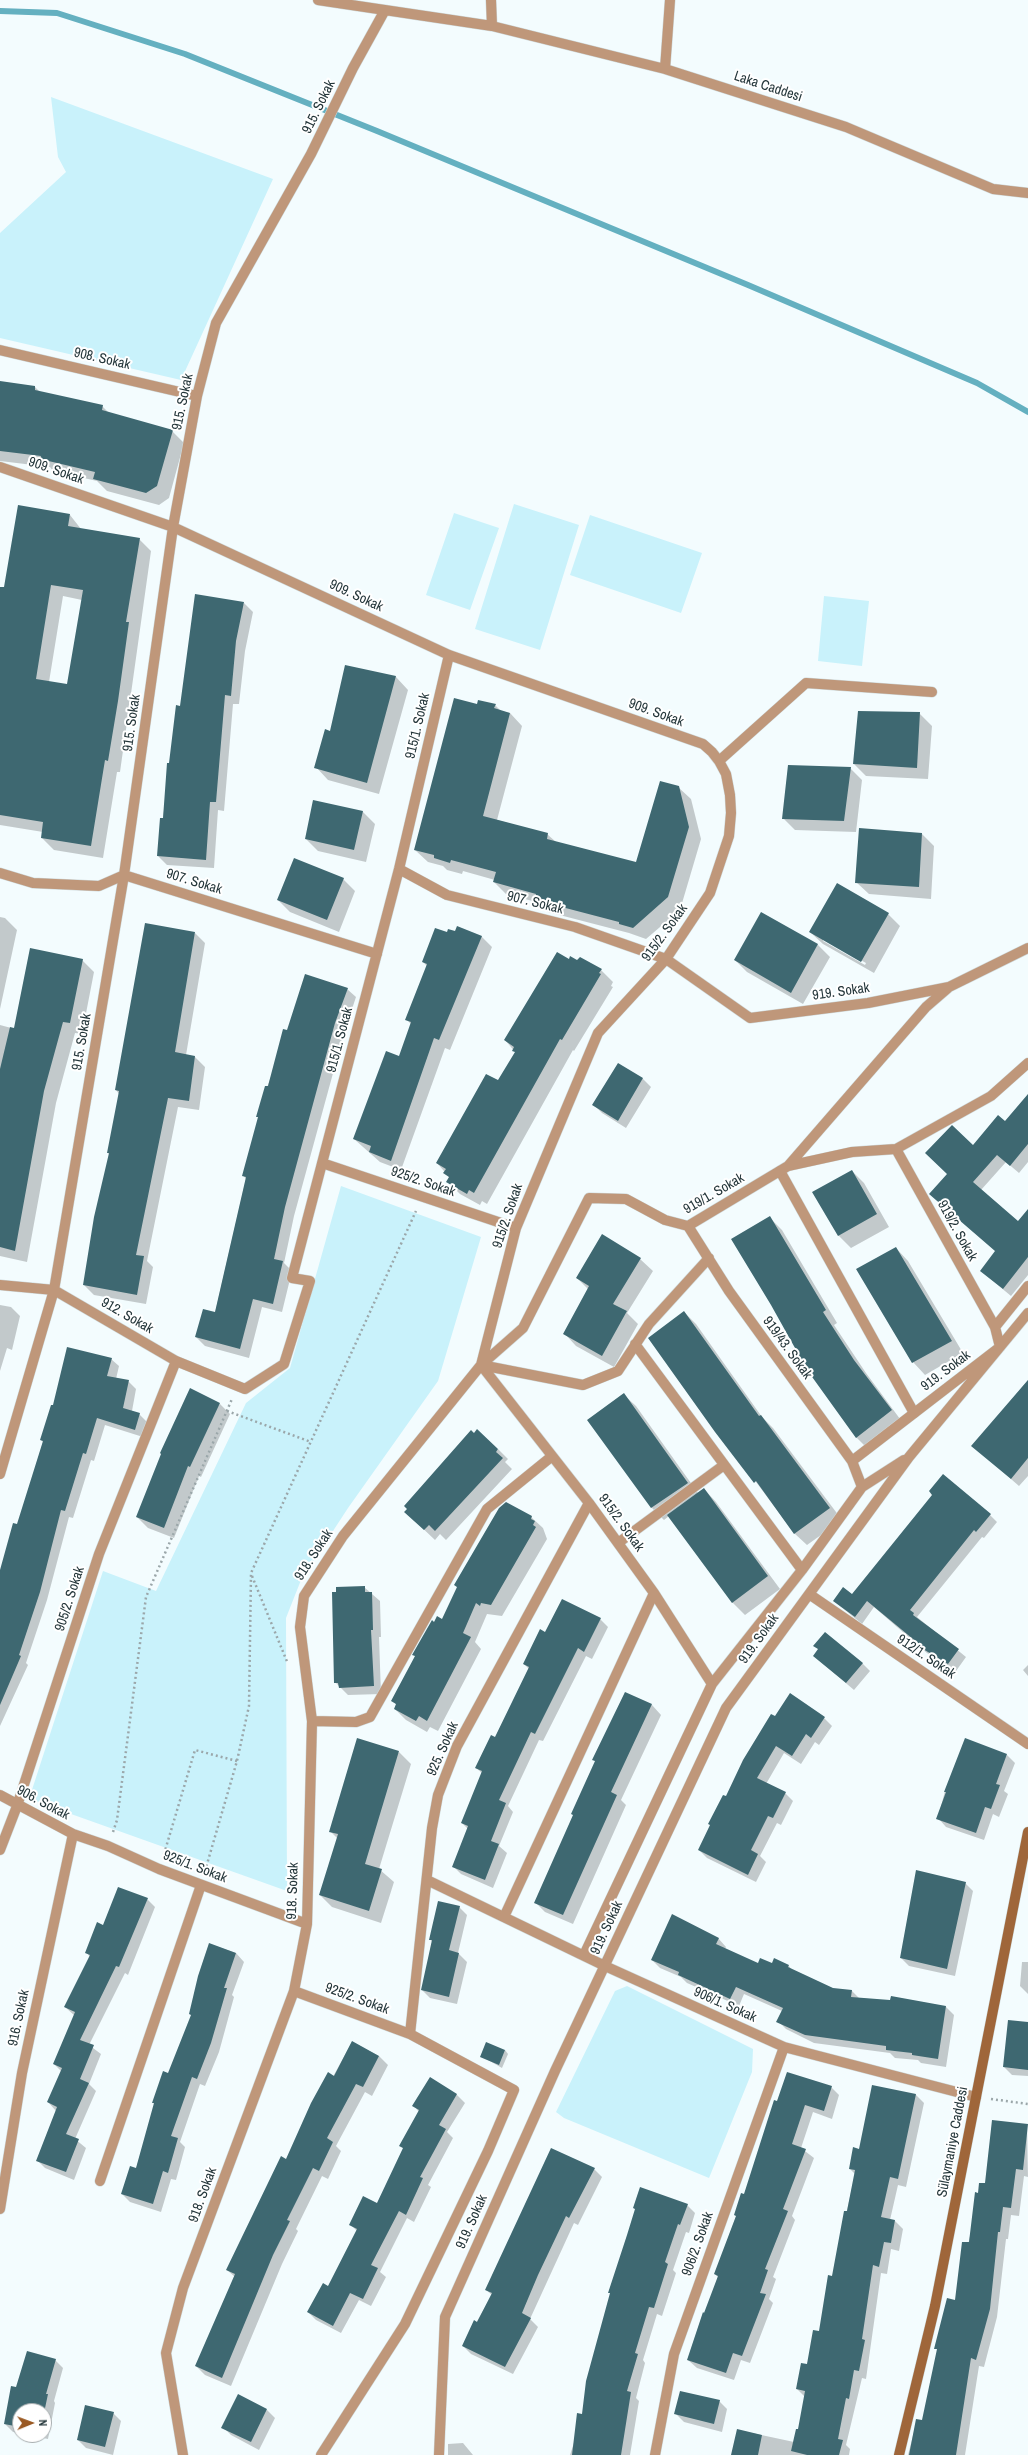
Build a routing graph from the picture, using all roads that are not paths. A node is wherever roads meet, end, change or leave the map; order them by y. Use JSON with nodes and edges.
{"nodes":[{"id":1,"x":318,"y":0,"type":"edge"},
{"id":2,"x":491,"y":0,"type":"edge"},
{"id":3,"x":670,"y":0,"type":"edge"},
{"id":4,"x":386,"y":10,"type":"junction"},
{"id":5,"x":492,"y":26,"type":"junction"},
{"id":6,"x":666,"y":69,"type":"junction"},
{"id":7,"x":1028,"y":193,"type":"edge"},
{"id":8,"x":0,"y":350,"type":"edge"},
{"id":9,"x":197,"y":396,"type":"junction"},
{"id":10,"x":0,"y":467,"type":"edge"},
{"id":11,"x":173,"y":527,"type":"junction"},
{"id":12,"x":449,"y":655,"type":"junction"},
{"id":13,"x":932,"y":692,"type":"dead end"},
{"id":14,"x":703,"y":744,"type":"joint"},
{"id":15,"x":719,"y":761,"type":"junction"},
{"id":16,"x":399,"y":869,"type":"junction"},
{"id":17,"x":0,"y":873,"type":"edge"},
{"id":18,"x":124,"y":875,"type":"junction"},
{"id":19,"x":1028,"y":948,"type":"edge"},
{"id":20,"x":377,"y":954,"type":"junction"},
{"id":21,"x":666,"y":959,"type":"junction"},
{"id":22,"x":949,"y":987,"type":"junction"},
{"id":23,"x":1028,"y":1063,"type":"edge"},
{"id":24,"x":896,"y":1149,"type":"junction"},
{"id":25,"x":322,"y":1163,"type":"junction"},
{"id":26,"x":784,"y":1169,"type":"junction"},
{"id":27,"x":688,"y":1226,"type":"junction"},
{"id":28,"x":516,"y":1228,"type":"junction"},
{"id":29,"x":709,"y":1258,"type":"junction"},
{"id":30,"x":0,"y":1285,"type":"edge"},
{"id":31,"x":1028,"y":1286,"type":"edge"},
{"id":32,"x":54,"y":1290,"type":"junction"},
{"id":33,"x":1028,"y":1313,"type":"edge"},
{"id":34,"x":995,"y":1327,"type":"junction"},
{"id":35,"x":635,"y":1344,"type":"junction"},
{"id":36,"x":1000,"y":1347,"type":"junction"},
{"id":37,"x":176,"y":1361,"type":"junction"},
{"id":38,"x":481,"y":1365,"type":"junction"},
{"id":39,"x":237,"y":1386,"type":"joint"},
{"id":40,"x":914,"y":1413,"type":"junction"},
{"id":41,"x":551,"y":1457,"type":"junction"},
{"id":42,"x":909,"y":1457,"type":"junction"},
{"id":43,"x":852,"y":1461,"type":"junction"},
{"id":44,"x":724,"y":1465,"type":"junction"},
{"id":45,"x":0,"y":1474,"type":"edge"},
{"id":46,"x":862,"y":1487,"type":"junction"},
{"id":47,"x":589,"y":1503,"type":"junction"},
{"id":48,"x":618,"y":1544,"type":"junction"},
{"id":49,"x":802,"y":1570,"type":"junction"},
{"id":50,"x":654,"y":1593,"type":"junction"},
{"id":51,"x":809,"y":1594,"type":"junction"},
{"id":52,"x":712,"y":1684,"type":"junction"},
{"id":53,"x":312,"y":1721,"type":"junction"},
{"id":54,"x":1028,"y":1744,"type":"edge"},
{"id":55,"x":0,"y":1795,"type":"edge"},
{"id":56,"x":17,"y":1806,"type":"junction"},
{"id":57,"x":1028,"y":1832,"type":"edge"},
{"id":58,"x":73,"y":1834,"type":"junction"},
{"id":59,"x":0,"y":1850,"type":"edge"},
{"id":60,"x":428,"y":1880,"type":"junction"},
{"id":61,"x":201,"y":1885,"type":"junction"},
{"id":62,"x":504,"y":1916,"type":"junction"},
{"id":63,"x":306,"y":1924,"type":"junction"},
{"id":64,"x":584,"y":1955,"type":"junction"},
{"id":65,"x":605,"y":1966,"type":"junction"},
{"id":66,"x":294,"y":1991,"type":"junction"},
{"id":67,"x":410,"y":2034,"type":"junction"},
{"id":68,"x":784,"y":2047,"type":"junction"},
{"id":69,"x":976,"y":2097,"type":"junction"},
{"id":70,"x":100,"y":2181,"type":"dead end"},
{"id":71,"x":0,"y":2209,"type":"edge"},
{"id":72,"x":183,"y":2455,"type":"edge"},
{"id":73,"x":321,"y":2455,"type":"edge"},
{"id":74,"x":439,"y":2455,"type":"edge"},
{"id":75,"x":655,"y":2455,"type":"edge"},
{"id":76,"x":899,"y":2455,"type":"edge"}],
"edges":[{"from":1,"to":4,"type":"street","name":"Laka Caddesi"},
{"from":2,"to":5,"type":"street"},
{"from":3,"to":6,"type":"street"},
{"from":4,"to":5,"type":"street","name":"Laka Caddesi"},
{"from":4,"to":9,"type":"street","name":"915. Sokak"},
{"from":5,"to":6,"type":"street","name":"Laka Caddesi"},
{"from":6,"to":7,"type":"street","name":"Laka Caddesi"},
{"from":8,"to":9,"type":"street","name":"908. Sokak"},
{"from":9,"to":11,"type":"street","name":"915. Sokak"},
{"from":10,"to":11,"type":"street","name":"909. Sokak"},
{"from":11,"to":12,"type":"street","name":"909. Sokak"},
{"from":11,"to":18,"type":"street","name":"915. Sokak"},
{"from":12,"to":14,"type":"street","name":"909. Sokak"},
{"from":12,"to":16,"type":"street","name":"915/1. Sokak"},
{"from":13,"to":15,"type":"street"},
{"from":14,"to":15,"type":"street","name":"915/2. Sokak"},
{"from":15,"to":21,"type":"street","name":"915/2. Sokak"},
{"from":16,"to":20,"type":"street","name":"915/1. Sokak"},
{"from":16,"to":21,"type":"street","name":"907. Sokak"},
{"from":17,"to":18,"type":"street"},
{"from":18,"to":20,"type":"street","name":"907. Sokak"},
{"from":18,"to":32,"type":"street","name":"915. Sokak"},
{"from":19,"to":22,"type":"street","name":"919. Sokak"},
{"from":20,"to":25,"type":"street","name":"915/1. Sokak"},
{"from":21,"to":22,"type":"street","name":"919. Sokak"},
{"from":21,"to":28,"type":"street","name":"915/2. Sokak"},
{"from":22,"to":26,"type":"street"},
{"from":23,"to":24,"type":"street","name":"919/1. Sokak"},
{"from":24,"to":26,"type":"street","name":"919/1. Sokak"},
{"from":24,"to":34,"type":"street","name":"919/2. Sokak"},
{"from":25,"to":28,"type":"street","name":"925/2. Sokak"},
{"from":25,"to":39,"type":"street","name":"915/1. Sokak"},
{"from":26,"to":27,"type":"street","name":"919/1. Sokak"},
{"from":26,"to":40,"type":"street"},
{"from":27,"to":29,"type":"street","name":"919/43. Sokak"},
{"from":27,"to":38,"type":"street","name":"919/1. Sokak"},
{"from":28,"to":38,"type":"street","name":"915/2. Sokak"},
{"from":29,"to":35,"type":"street"},
{"from":29,"to":43,"type":"street","name":"919/43. Sokak"},
{"from":30,"to":32,"type":"street","name":"912. Sokak"},
{"from":31,"to":34,"type":"street"},
{"from":32,"to":37,"type":"street","name":"912. Sokak"},
{"from":32,"to":45,"type":"street","name":"915. Sokak"},
{"from":33,"to":36,"type":"street","name":"919. Sokak"},
{"from":34,"to":36,"type":"street"},
{"from":35,"to":38,"type":"street"},
{"from":35,"to":44,"type":"street"},
{"from":36,"to":40,"type":"street","name":"919. Sokak"},
{"from":36,"to":42,"type":"street","name":"919. Sokak"},
{"from":37,"to":39,"type":"street","name":"912. Sokak"},
{"from":37,"to":56,"type":"street","name":"905/2. Sokak"},
{"from":38,"to":41,"type":"street","name":"915/2. Sokak"},
{"from":38,"to":53,"type":"street","name":"918. Sokak"},
{"from":40,"to":43,"type":"street","name":"919. Sokak"},
{"from":41,"to":47,"type":"street","name":"915/2. Sokak"},
{"from":41,"to":53,"type":"street"},
{"from":42,"to":46,"type":"street","name":"919. Sokak"},
{"from":42,"to":51,"type":"street","name":"919. Sokak"},
{"from":43,"to":46,"type":"street","name":"919/43. Sokak"},
{"from":44,"to":48,"type":"street"},
{"from":44,"to":49,"type":"street"},
{"from":46,"to":49,"type":"street","name":"919. Sokak"},
{"from":47,"to":48,"type":"street","name":"915/2. Sokak"},
{"from":47,"to":60,"type":"street","name":"925. Sokak"},
{"from":48,"to":50,"type":"street","name":"915/2. Sokak"},
{"from":49,"to":52,"type":"street","name":"919. Sokak"},
{"from":50,"to":52,"type":"street","name":"915/2. Sokak"},
{"from":50,"to":62,"type":"street"},
{"from":51,"to":54,"type":"street","name":"912/1. Sokak"},
{"from":51,"to":65,"type":"street","name":"919. Sokak"},
{"from":52,"to":64,"type":"street","name":"919. Sokak"},
{"from":53,"to":63,"type":"street","name":"918. Sokak"},
{"from":55,"to":56,"type":"street","name":"906. Sokak"},
{"from":56,"to":58,"type":"street","name":"906. Sokak"},
{"from":56,"to":59,"type":"street","name":"905/2. Sokak"},
{"from":57,"to":69,"type":"main road","name":"Sülaymaniye Caddesi"},
{"from":58,"to":61,"type":"street","name":"925/1. Sokak"},
{"from":58,"to":71,"type":"street","name":"916. Sokak"},
{"from":60,"to":62,"type":"street","name":"906/1. Sokak"},
{"from":60,"to":67,"type":"street","name":"925. Sokak"},
{"from":61,"to":63,"type":"street","name":"925/1. Sokak"},
{"from":61,"to":70,"type":"street"},
{"from":62,"to":64,"type":"street","name":"906/1. Sokak"},
{"from":63,"to":66,"type":"street","name":"918. Sokak"},
{"from":64,"to":65,"type":"street","name":"906/1. Sokak"},
{"from":65,"to":68,"type":"street","name":"906/1. Sokak"},
{"from":65,"to":74,"type":"street","name":"919. Sokak"},
{"from":66,"to":67,"type":"street","name":"925/2. Sokak"},
{"from":66,"to":72,"type":"street","name":"918. Sokak"},
{"from":67,"to":73,"type":"street","name":"925/2. Sokak"},
{"from":68,"to":69,"type":"street","name":"906/1. Sokak"},
{"from":68,"to":75,"type":"street","name":"906/2. Sokak"},
{"from":69,"to":76,"type":"main road","name":"Sülaymaniye Caddesi"}]}
